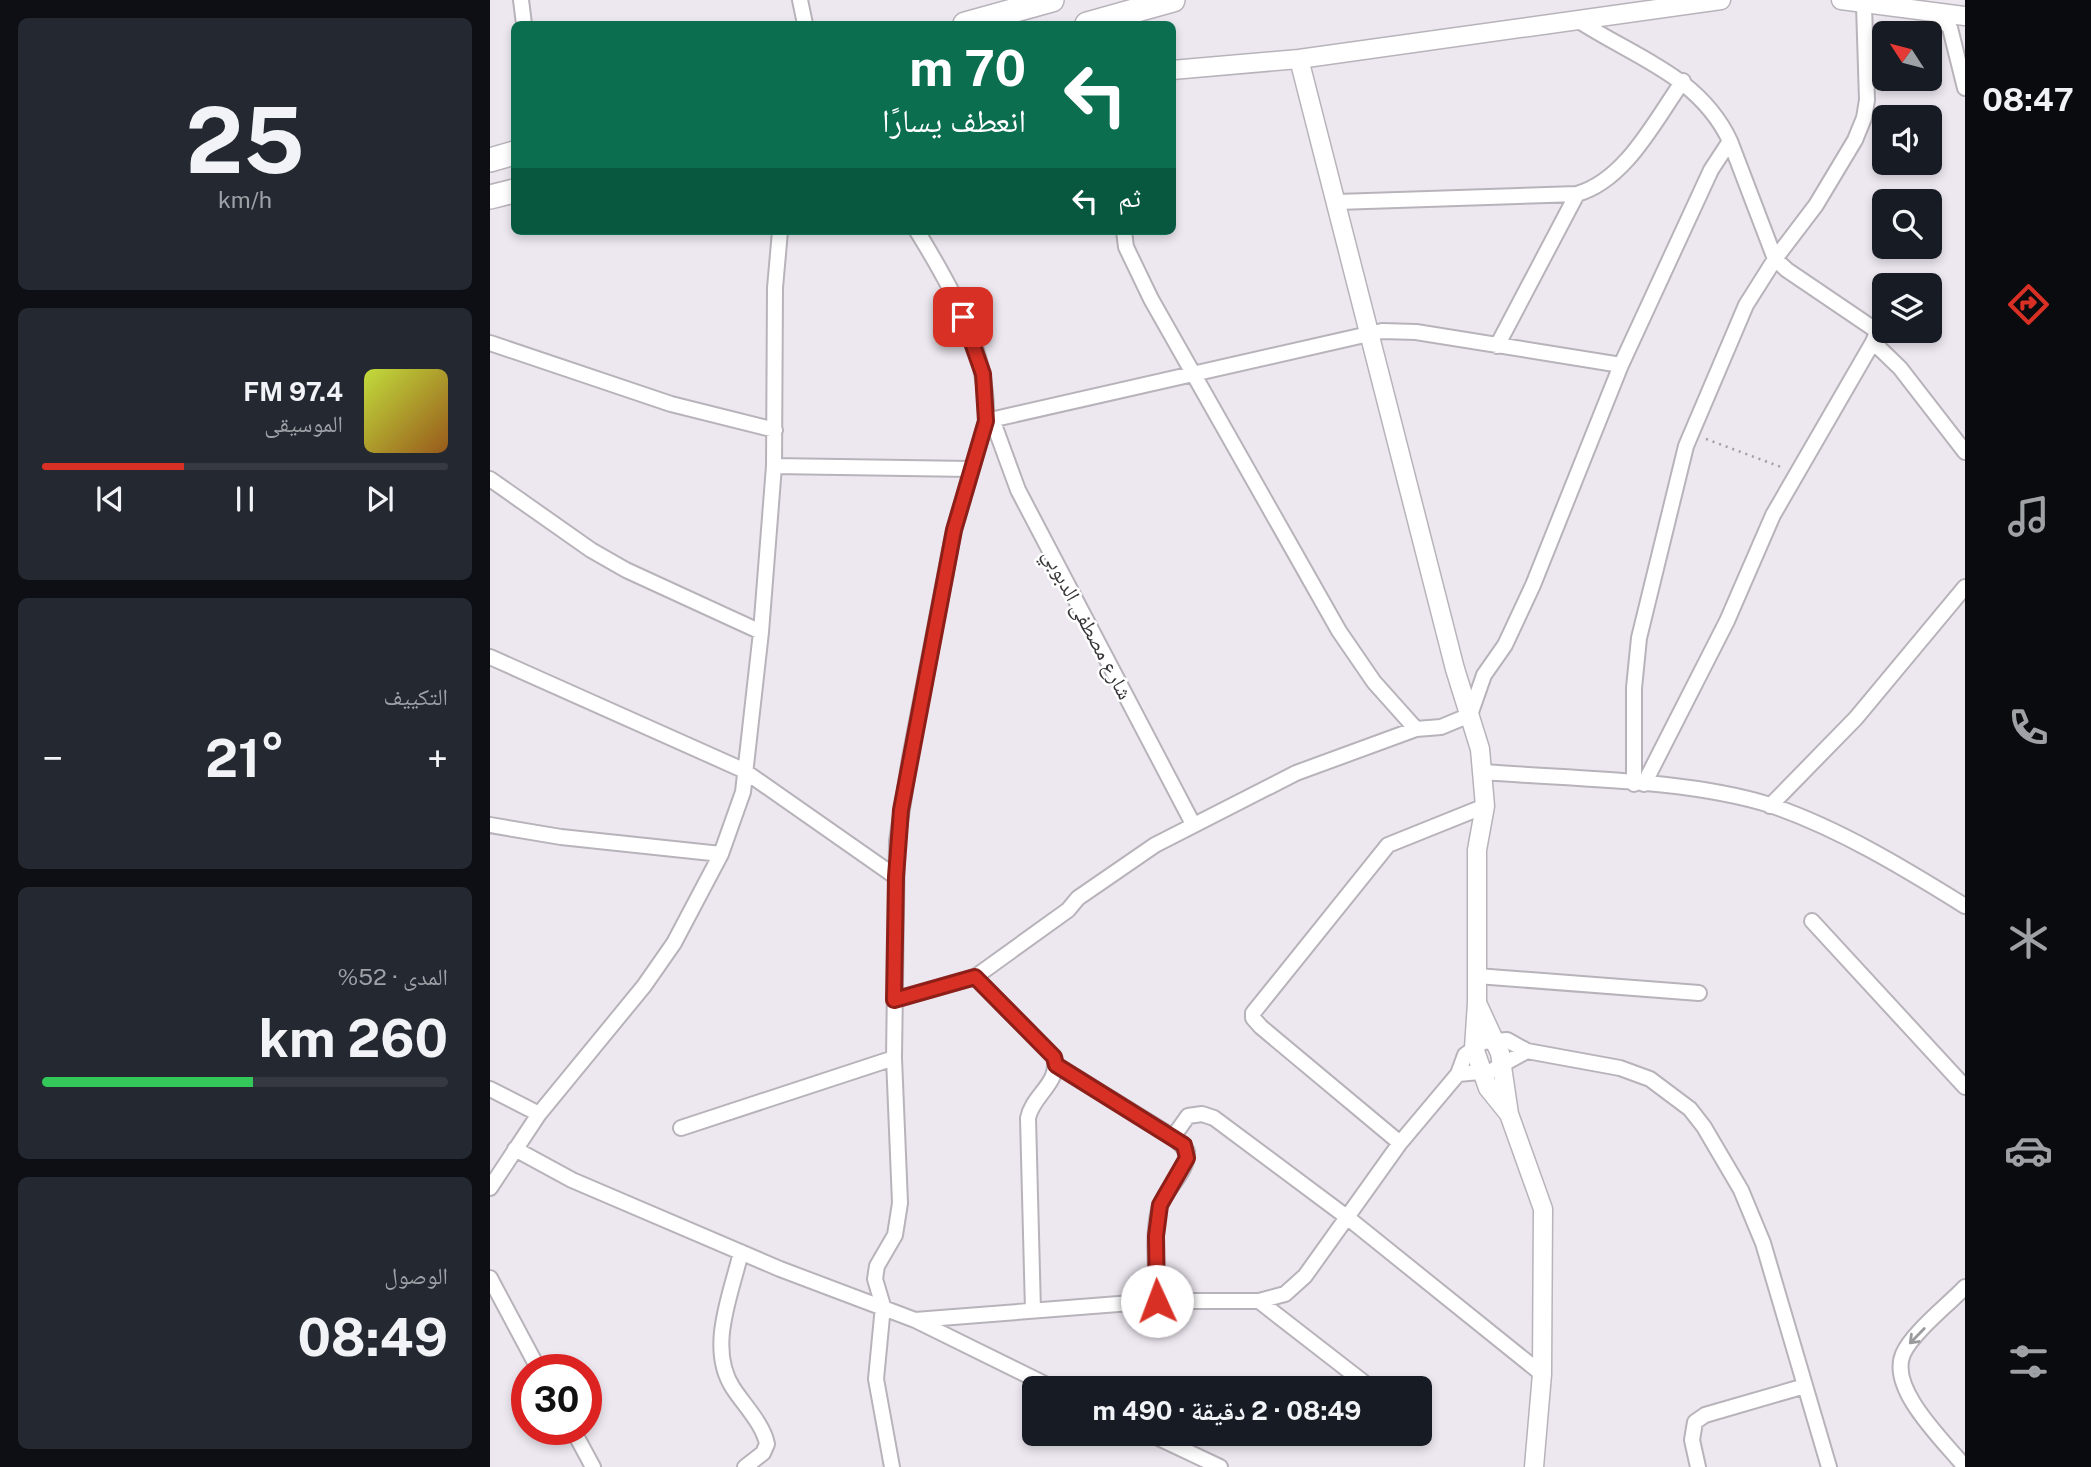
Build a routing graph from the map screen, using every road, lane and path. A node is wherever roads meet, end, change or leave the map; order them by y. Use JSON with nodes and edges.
{"nodes":[{"id":1,"x":522,"y":0,"type":"edge"},
{"id":2,"x":800,"y":0,"type":"edge"},
{"id":3,"x":1052,"y":0,"type":"edge"},
{"id":4,"x":1173,"y":0,"type":"edge"},
{"id":5,"x":1721,"y":0,"type":"edge"},
{"id":6,"x":1841,"y":0,"type":"edge"},
{"id":7,"x":1864,"y":5,"type":"junction"},
{"id":8,"x":1950,"y":18,"type":"edge"},
{"id":9,"x":524,"y":21,"type":"edge"},
{"id":10,"x":804,"y":21,"type":"edge"},
{"id":11,"x":976,"y":21,"type":"edge"},
{"id":12,"x":1098,"y":21,"type":"edge"},
{"id":13,"x":1579,"y":21,"type":"junction"},
{"id":14,"x":1298,"y":59,"type":"junction"},
{"id":15,"x":1176,"y":70,"type":"edge"},
{"id":16,"x":1683,"y":81,"type":"junction"},
{"id":17,"x":1965,"y":88,"type":"edge"},
{"id":18,"x":1730,"y":141,"type":"junction"},
{"id":19,"x":511,"y":154,"type":"edge"},
{"id":20,"x":490,"y":160,"type":"edge"},
{"id":21,"x":511,"y":192,"type":"edge"},
{"id":22,"x":1577,"y":194,"type":"junction"},
{"id":23,"x":490,"y":197,"type":"edge"},
{"id":24,"x":1337,"y":201,"type":"junction"},
{"id":25,"x":780,"y":235,"type":"edge"},
{"id":26,"x":919,"y":235,"type":"edge"},
{"id":27,"x":1124,"y":235,"type":"edge"},
{"id":28,"x":1775,"y":258,"type":"junction"},
{"id":29,"x":1872,"y":328,"type":"edge"},
{"id":30,"x":1371,"y":334,"type":"junction"},
{"id":31,"x":490,"y":343,"type":"edge"},
{"id":32,"x":1872,"y":343,"type":"edge"},
{"id":33,"x":1874,"y":343,"type":"edge"},
{"id":34,"x":1497,"y":346,"type":"junction"},
{"id":35,"x":1621,"y":365,"type":"junction"},
{"id":36,"x":1195,"y":374,"type":"junction"},
{"id":37,"x":989,"y":420,"type":"junction"},
{"id":38,"x":775,"y":430,"type":"junction"},
{"id":39,"x":1691,"y":433,"type":"junction"},
{"id":40,"x":1965,"y":452,"type":"edge"},
{"id":41,"x":774,"y":466,"type":"junction"},
{"id":42,"x":971,"y":469,"type":"junction"},
{"id":43,"x":1797,"y":474,"type":"junction"},
{"id":44,"x":490,"y":479,"type":"edge"},
{"id":45,"x":1965,"y":587,"type":"edge"},
{"id":46,"x":761,"y":632,"type":"junction"},
{"id":47,"x":490,"y":657,"type":"edge"},
{"id":48,"x":1470,"y":715,"type":"junction"},
{"id":49,"x":1416,"y":729,"type":"junction"},
{"id":50,"x":743,"y":770,"type":"junction"},
{"id":51,"x":1483,"y":772,"type":"junction"},
{"id":52,"x":1639,"y":784,"type":"junction"},
{"id":53,"x":1485,"y":806,"type":"junction"},
{"id":54,"x":1770,"y":806,"type":"junction"},
{"id":55,"x":1193,"y":824,"type":"junction"},
{"id":56,"x":490,"y":825,"type":"edge"},
{"id":57,"x":721,"y":854,"type":"junction"},
{"id":58,"x":896,"y":877,"type":"junction"},
{"id":59,"x":1965,"y":906,"type":"edge"},
{"id":60,"x":1812,"y":921,"type":"dead end"},
{"id":61,"x":1478,"y":976,"type":"junction"},
{"id":62,"x":975,"y":977,"type":"junction"},
{"id":63,"x":1699,"y":993,"type":"dead end"},
{"id":64,"x":894,"y":1000,"type":"junction"},
{"id":65,"x":1477,"y":1003,"type":"junction"},
{"id":66,"x":1495,"y":1039,"type":"junction"},
{"id":67,"x":1474,"y":1048,"type":"junction"},
{"id":68,"x":1527,"y":1051,"type":"junction"},
{"id":69,"x":894,"y":1058,"type":"junction"},
{"id":70,"x":1056,"y":1065,"type":"junction"},
{"id":71,"x":1503,"y":1066,"type":"junction"},
{"id":72,"x":1480,"y":1073,"type":"junction"},
{"id":73,"x":1458,"y":1074,"type":"junction"},
{"id":74,"x":1965,"y":1087,"type":"edge"},
{"id":75,"x":490,"y":1089,"type":"edge"},
{"id":76,"x":539,"y":1114,"type":"junction"},
{"id":77,"x":1509,"y":1114,"type":"junction"},
{"id":78,"x":681,"y":1128,"type":"dead end"},
{"id":79,"x":1173,"y":1137,"type":"junction"},
{"id":80,"x":1400,"y":1143,"type":"junction"},
{"id":81,"x":515,"y":1149,"type":"junction"},
{"id":82,"x":495,"y":1171,"type":"edge"},
{"id":83,"x":490,"y":1188,"type":"edge"},
{"id":84,"x":1348,"y":1218,"type":"junction"},
{"id":85,"x":741,"y":1252,"type":"junction"},
{"id":86,"x":490,"y":1278,"type":"edge"},
{"id":87,"x":1965,"y":1287,"type":"edge"},
{"id":88,"x":1157,"y":1301,"type":"junction"},
{"id":89,"x":1259,"y":1301,"type":"junction"},
{"id":90,"x":883,"y":1306,"type":"junction"},
{"id":91,"x":1033,"y":1311,"type":"junction"},
{"id":92,"x":915,"y":1320,"type":"junction"},
{"id":93,"x":530,"y":1354,"type":"edge"},
{"id":94,"x":1542,"y":1374,"type":"junction"},
{"id":95,"x":1029,"y":1376,"type":"edge"},
{"id":96,"x":1356,"y":1376,"type":"edge"},
{"id":97,"x":1805,"y":1386,"type":"junction"},
{"id":98,"x":581,"y":1445,"type":"edge"},
{"id":99,"x":1176,"y":1446,"type":"edge"},
{"id":100,"x":593,"y":1467,"type":"edge"},
{"id":101,"x":745,"y":1467,"type":"edge"},
{"id":102,"x":892,"y":1467,"type":"edge"},
{"id":103,"x":1220,"y":1467,"type":"edge"},
{"id":104,"x":1534,"y":1467,"type":"edge"},
{"id":105,"x":1698,"y":1467,"type":"edge"},
{"id":106,"x":1829,"y":1467,"type":"edge"},
{"id":107,"x":1965,"y":1467,"type":"edge"}],
"edges":[{"from":1,"to":9,"type":"street"},
{"from":2,"to":10,"type":"street"},
{"from":3,"to":11,"type":"main road"},
{"from":4,"to":12,"type":"main road"},
{"from":5,"to":13,"type":"street"},
{"from":6,"to":7,"type":"street"},
{"from":7,"to":8,"type":"street"},
{"from":7,"to":28,"type":"street"},
{"from":8,"to":17,"type":"street"},
{"from":13,"to":14,"type":"street"},
{"from":13,"to":16,"type":"street"},
{"from":14,"to":15,"type":"street"},
{"from":14,"to":24,"type":"street"},
{"from":16,"to":18,"type":"street"},
{"from":16,"to":22,"type":"street"},
{"from":18,"to":28,"type":"street"},
{"from":18,"to":35,"type":"street"},
{"from":19,"to":20,"type":"main road"},
{"from":21,"to":23,"type":"main road"},
{"from":22,"to":24,"type":"street"},
{"from":22,"to":34,"type":"street"},
{"from":24,"to":30,"type":"street"},
{"from":25,"to":38,"type":"street"},
{"from":26,"to":37,"type":"street"},
{"from":27,"to":36,"type":"street"},
{"from":28,"to":29,"type":"street"},
{"from":28,"to":39,"type":"street"},
{"from":30,"to":34,"type":"street"},
{"from":30,"to":36,"type":"street"},
{"from":30,"to":48,"type":"street"},
{"from":31,"to":38,"type":"street"},
{"from":32,"to":43,"type":"street"},
{"from":33,"to":40,"type":"street"},
{"from":34,"to":35,"type":"street"},
{"from":35,"to":48,"type":"street"},
{"from":36,"to":37,"type":"street"},
{"from":36,"to":49,"type":"street"},
{"from":37,"to":42,"type":"street"},
{"from":37,"to":55,"type":"street","name":"شارع مصطفى الدبوبي"},
{"from":38,"to":41,"type":"street"},
{"from":39,"to":43,"type":"path"},
{"from":39,"to":52,"type":"street"},
{"from":41,"to":42,"type":"street"},
{"from":41,"to":46,"type":"street"},
{"from":42,"to":58,"type":"street"},
{"from":43,"to":52,"type":"street"},
{"from":44,"to":46,"type":"street"},
{"from":45,"to":54,"type":"street"},
{"from":46,"to":50,"type":"street"},
{"from":47,"to":50,"type":"street"},
{"from":48,"to":49,"type":"street"},
{"from":48,"to":51,"type":"street"},
{"from":49,"to":55,"type":"street"},
{"from":50,"to":57,"type":"street"},
{"from":50,"to":58,"type":"street"},
{"from":51,"to":52,"type":"street"},
{"from":51,"to":53,"type":"street"},
{"from":52,"to":54,"type":"street"},
{"from":53,"to":61,"type":"street"},
{"from":53,"to":80,"type":"street"},
{"from":54,"to":59,"type":"street"},
{"from":55,"to":62,"type":"street"},
{"from":56,"to":57,"type":"street"},
{"from":57,"to":76,"type":"street"},
{"from":58,"to":64,"type":"street"},
{"from":60,"to":74,"type":"street"},
{"from":61,"to":63,"type":"street"},
{"from":61,"to":65,"type":"street"},
{"from":62,"to":64,"type":"street"},
{"from":62,"to":70,"type":"street"},
{"from":64,"to":69,"type":"street"},
{"from":65,"to":66,"type":"street"},
{"from":65,"to":67,"type":"street"},
{"from":66,"to":67,"type":"street"},
{"from":66,"to":68,"type":"street"},
{"from":66,"to":71,"type":"street"},
{"from":67,"to":72,"type":"street"},
{"from":67,"to":73,"type":"street"},
{"from":68,"to":71,"type":"street"},
{"from":68,"to":97,"type":"street"},
{"from":69,"to":78,"type":"street"},
{"from":69,"to":90,"type":"street"},
{"from":70,"to":79,"type":"street"},
{"from":70,"to":91,"type":"street"},
{"from":71,"to":72,"type":"street"},
{"from":71,"to":77,"type":"street"},
{"from":72,"to":73,"type":"street"},
{"from":72,"to":77,"type":"street"},
{"from":73,"to":80,"type":"street"},
{"from":75,"to":76,"type":"street"},
{"from":76,"to":81,"type":"street"},
{"from":77,"to":94,"type":"street"},
{"from":79,"to":84,"type":"street"},
{"from":79,"to":88,"type":"street"},
{"from":80,"to":84,"type":"street"},
{"from":81,"to":82,"type":"street"},
{"from":81,"to":85,"type":"street"},
{"from":82,"to":83,"type":"street"},
{"from":84,"to":89,"type":"street"},
{"from":84,"to":94,"type":"street"},
{"from":85,"to":90,"type":"street"},
{"from":85,"to":101,"type":"street"},
{"from":86,"to":93,"type":"street"},
{"from":87,"to":107,"type":"street","one_way":true},
{"from":88,"to":89,"type":"street"},
{"from":88,"to":91,"type":"street"},
{"from":89,"to":96,"type":"street"},
{"from":90,"to":92,"type":"street"},
{"from":90,"to":102,"type":"street"},
{"from":91,"to":92,"type":"street"},
{"from":92,"to":95,"type":"street"},
{"from":94,"to":104,"type":"street"},
{"from":97,"to":105,"type":"street"},
{"from":97,"to":106,"type":"street"},
{"from":98,"to":100,"type":"street"},
{"from":99,"to":103,"type":"street"}]}
